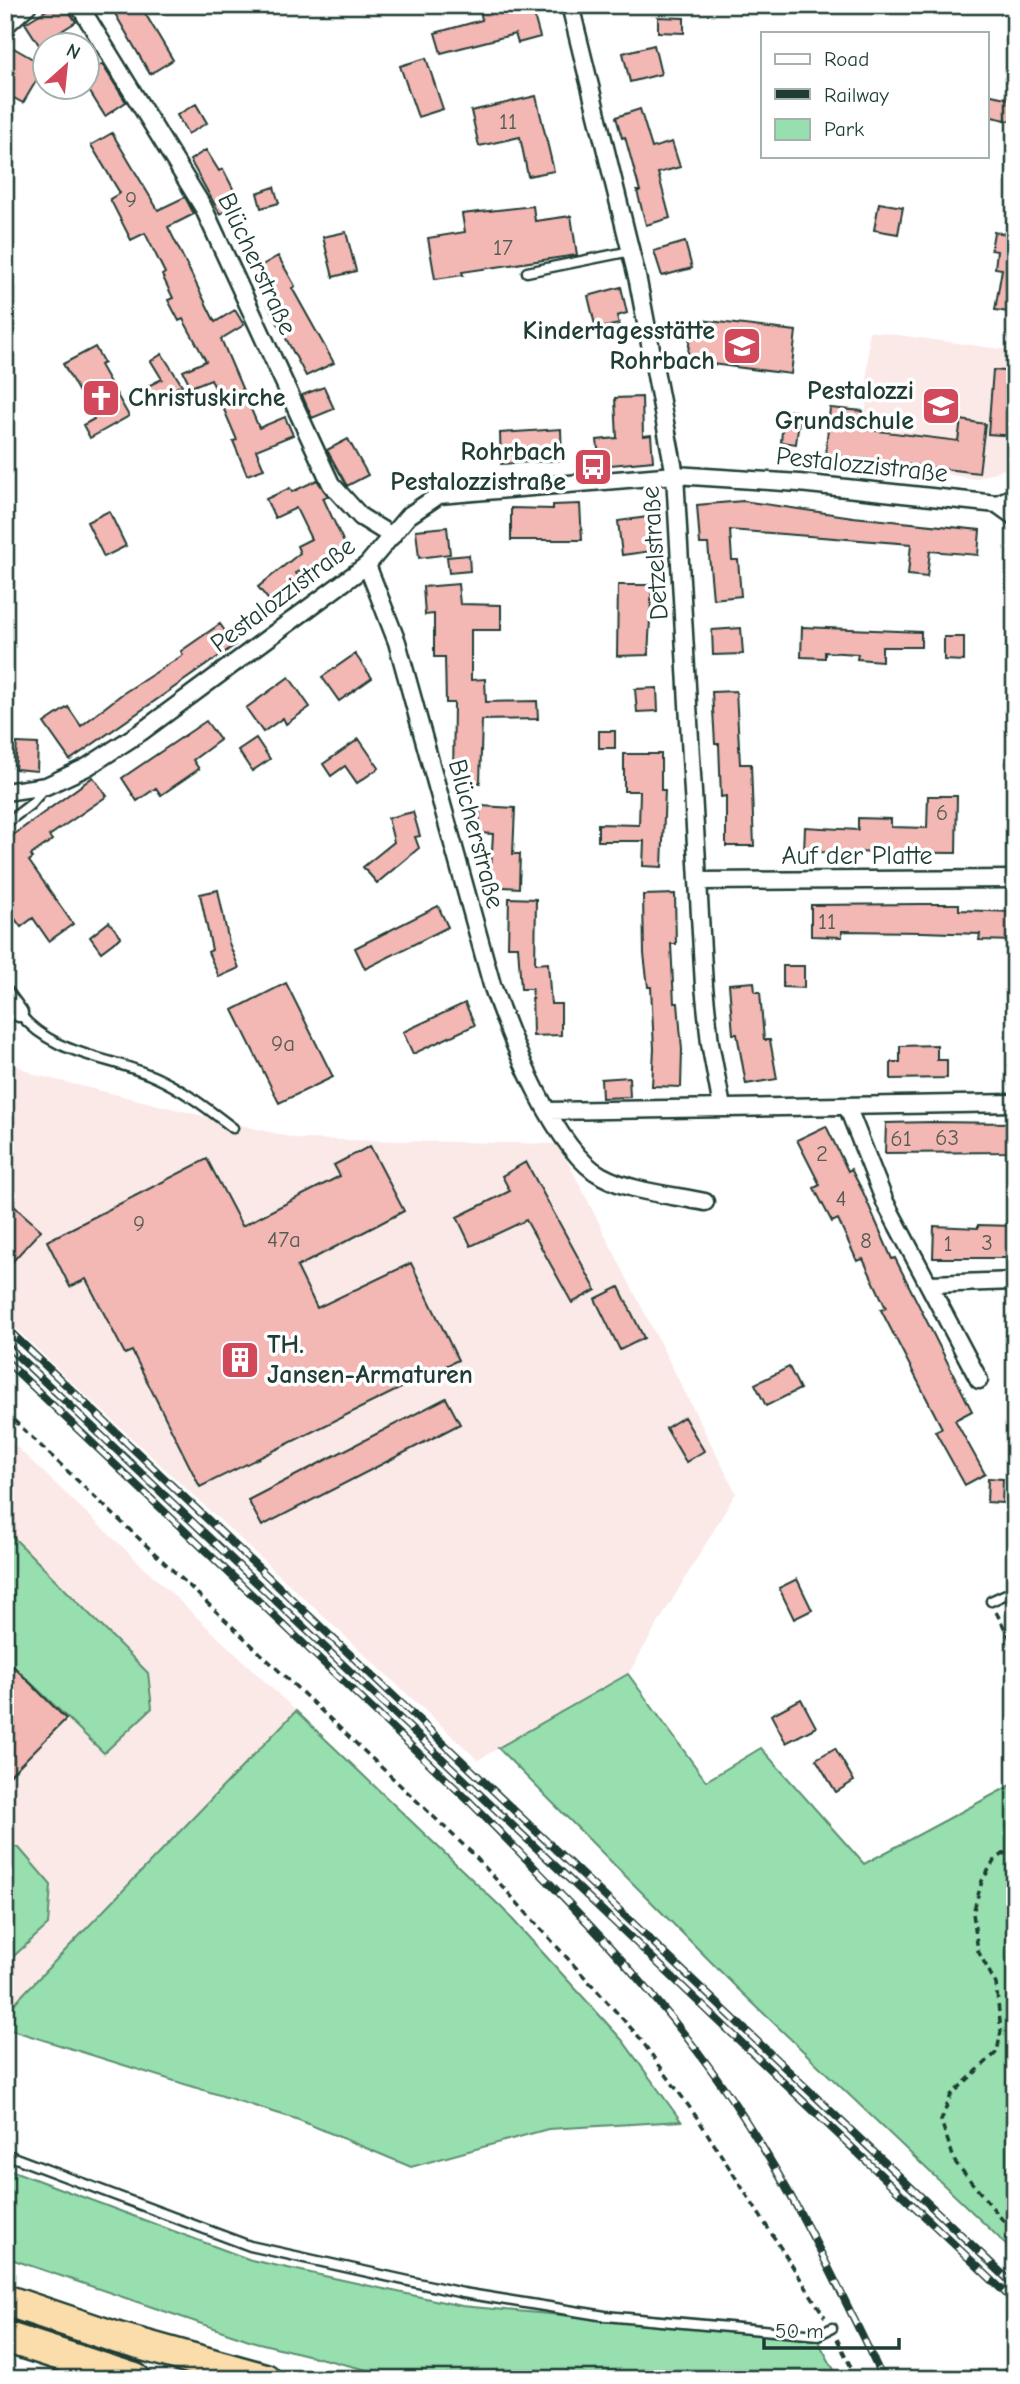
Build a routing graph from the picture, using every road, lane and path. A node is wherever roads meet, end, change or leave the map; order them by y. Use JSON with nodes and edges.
{"nodes":[{"id":1,"x":28,"y":5,"type":"edge"},
{"id":2,"x":79,"y":5,"type":"edge"},
{"id":3,"x":570,"y":5,"type":"edge"},
{"id":4,"x":5,"y":26,"type":"edge"},
{"id":5,"x":631,"y":251,"type":"junction"},
{"id":6,"x":527,"y":272,"type":"dead end"},
{"id":7,"x":675,"y":475,"type":"junction"},
{"id":8,"x":1015,"y":496,"type":"edge"},
{"id":9,"x":997,"y":504,"type":"junction"},
{"id":10,"x":1015,"y":517,"type":"edge"},
{"id":11,"x":392,"y":536,"type":"junction"},
{"id":12,"x":367,"y":565,"type":"junction"},
{"id":13,"x":46,"y":786,"type":"junction"},
{"id":14,"x":5,"y":792,"type":"edge"},
{"id":15,"x":5,"y":824,"type":"edge"},
{"id":16,"x":1015,"y":879,"type":"edge"},
{"id":17,"x":699,"y":881,"type":"junction"},
{"id":18,"x":5,"y":994,"type":"edge"},
{"id":19,"x":19,"y":1013,"type":"joint"},
{"id":20,"x":1015,"y":1103,"type":"edge"},
{"id":21,"x":722,"y":1107,"type":"junction"},
{"id":22,"x":847,"y":1107,"type":"junction"},
{"id":23,"x":548,"y":1111,"type":"junction"},
{"id":24,"x":233,"y":1128,"type":"dead end"},
{"id":25,"x":705,"y":1202,"type":"dead end"},
{"id":26,"x":1015,"y":1281,"type":"edge"},
{"id":27,"x":930,"y":1284,"type":"junction"},
{"id":28,"x":979,"y":1380,"type":"dead end"},
{"id":29,"x":5,"y":1412,"type":"edge"},
{"id":30,"x":1015,"y":1590,"type":"edge"},
{"id":31,"x":991,"y":1601,"type":"joint"},
{"id":32,"x":1015,"y":1648,"type":"edge"},
{"id":33,"x":1015,"y":1845,"type":"edge"},
{"id":34,"x":5,"y":2154,"type":"edge"},
{"id":35,"x":1015,"y":2235,"type":"edge"},
{"id":36,"x":5,"y":2301,"type":"edge"},
{"id":37,"x":832,"y":2328,"type":"junction"},
{"id":38,"x":5,"y":2337,"type":"edge"},
{"id":39,"x":135,"y":2379,"type":"edge"},
{"id":40,"x":265,"y":2379,"type":"edge"},
{"id":41,"x":857,"y":2379,"type":"edge"}],
"edges":[{"from":1,"to":4,"type":"street"},
{"from":2,"to":11,"type":"street","name":"Blücherstraße"},
{"from":3,"to":5,"type":"street","name":"Detzelstraße"},
{"from":5,"to":6,"type":"lane"},
{"from":5,"to":7,"type":"street","name":"Detzelstraße"},
{"from":7,"to":9,"type":"street","name":"Pestalozzistraße"},
{"from":7,"to":11,"type":"street","name":"Pestalozzistraße"},
{"from":7,"to":17,"type":"street","name":"Detzelstraße"},
{"from":8,"to":9,"type":"street"},
{"from":9,"to":10,"type":"street"},
{"from":11,"to":12,"type":"street","name":"Pestalozzistraße"},
{"from":12,"to":13,"type":"street","name":"Pestalozzistraße"},
{"from":12,"to":23,"type":"street","name":"Blücherstraße"},
{"from":13,"to":14,"type":"street","name":"Pestalozzistraße"},
{"from":13,"to":15,"type":"lane","name":"Pestalozzistraße"},
{"from":16,"to":17,"type":"street","name":"Auf der Platte"},
{"from":17,"to":21,"type":"street","name":"Detzelstraße"},
{"from":18,"to":19,"type":"street"},
{"from":19,"to":24,"type":"lane"},
{"from":20,"to":22,"type":"street"},
{"from":21,"to":22,"type":"street"},
{"from":21,"to":23,"type":"street"},
{"from":22,"to":27,"type":"street"},
{"from":23,"to":25,"type":"street","name":"Blücherstraße"},
{"from":26,"to":27,"type":"street"},
{"from":27,"to":28,"type":"street"},
{"from":29,"to":37,"type":"path"},
{"from":30,"to":31,"type":"lane"},
{"from":31,"to":32,"type":"path"},
{"from":33,"to":35,"type":"path"},
{"from":34,"to":37,"type":"lane"},
{"from":36,"to":40,"type":"highway"},
{"from":37,"to":41,"type":"path"},
{"from":38,"to":39,"type":"highway"}]}
